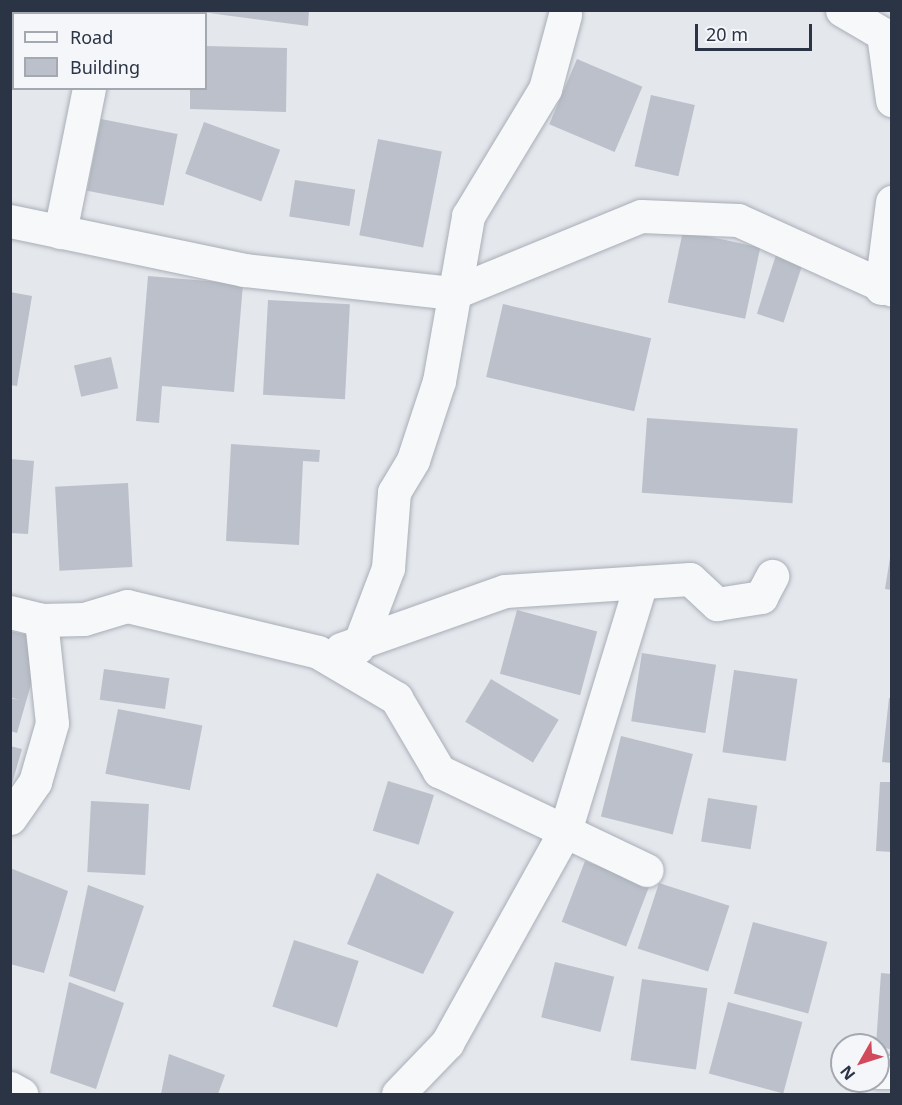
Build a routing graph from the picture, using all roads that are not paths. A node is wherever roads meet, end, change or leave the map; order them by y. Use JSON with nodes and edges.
{"nodes":[{"id":1,"x":842,"y":10,"type":"edge"},
{"id":2,"x":565,"y":15,"type":"dead end"},
{"id":3,"x":89,"y":90,"type":"edge"},
{"id":4,"x":891,"y":100,"type":"edge"},
{"id":5,"x":891,"y":202,"type":"edge"},
{"id":6,"x":10,"y":221,"type":"edge"},
{"id":7,"x":60,"y":232,"type":"junction"},
{"id":8,"x":886,"y":289,"type":"edge"},
{"id":9,"x":453,"y":293,"type":"junction"},
{"id":10,"x":772,"y":576,"type":"dead end"},
{"id":11,"x":641,"y":582,"type":"junction"},
{"id":12,"x":26,"y":616,"type":"edge"},
{"id":13,"x":358,"y":647,"type":"junction"},
{"id":14,"x":318,"y":652,"type":"junction"},
{"id":15,"x":10,"y":818,"type":"edge"},
{"id":16,"x":565,"y":831,"type":"junction"},
{"id":17,"x":647,"y":870,"type":"dead end"},
{"id":18,"x":10,"y":1088,"type":"edge"},
{"id":19,"x":21,"y":1095,"type":"edge"},
{"id":20,"x":398,"y":1095,"type":"edge"}],
"edges":[{"from":1,"to":4,"type":"street"},
{"from":2,"to":9,"type":"street"},
{"from":3,"to":7,"type":"street"},
{"from":5,"to":8,"type":"street"},
{"from":6,"to":7,"type":"street"},
{"from":7,"to":9,"type":"street"},
{"from":8,"to":9,"type":"street"},
{"from":9,"to":13,"type":"street"},
{"from":10,"to":11,"type":"street"},
{"from":11,"to":13,"type":"street"},
{"from":11,"to":16,"type":"street"},
{"from":12,"to":14,"type":"street"},
{"from":12,"to":15,"type":"street"},
{"from":13,"to":14,"type":"street"},
{"from":14,"to":16,"type":"street"},
{"from":16,"to":17,"type":"street"},
{"from":16,"to":20,"type":"street"},
{"from":18,"to":19,"type":"street"}]}
